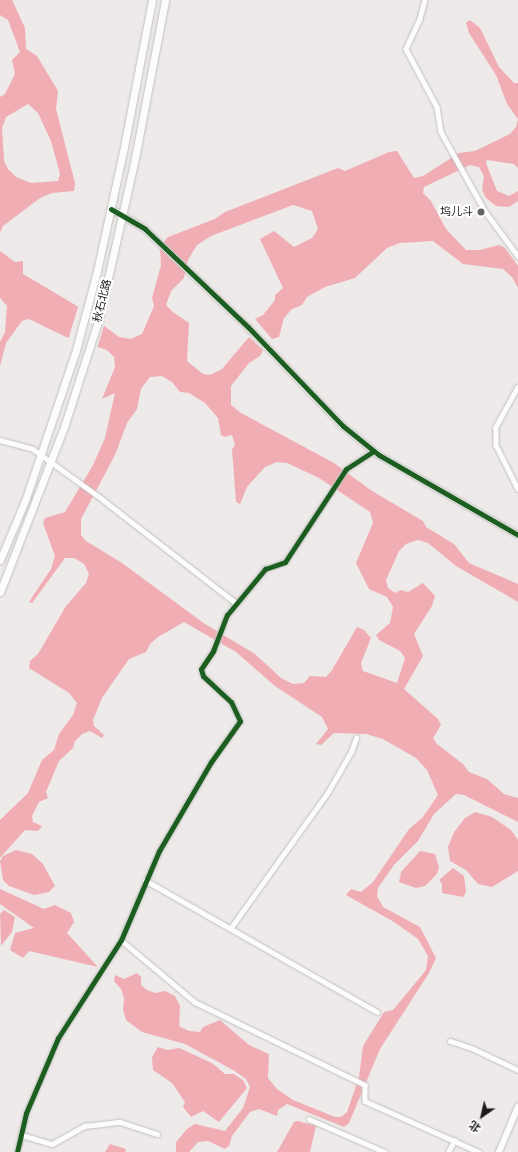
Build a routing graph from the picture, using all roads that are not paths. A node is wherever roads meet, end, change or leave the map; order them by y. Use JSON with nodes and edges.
{"nodes":[{"id":1,"x":152,"y":0,"type":"edge"},
{"id":2,"x":165,"y":0,"type":"edge"},
{"id":3,"x":425,"y":0,"type":"edge"},
{"id":4,"x":111,"y":209,"type":"junction"},
{"id":5,"x":122,"y":216,"type":"junction"},
{"id":6,"x":518,"y":256,"type":"edge"},
{"id":7,"x":518,"y":387,"type":"edge"},
{"id":8,"x":0,"y":440,"type":"edge"},
{"id":9,"x":374,"y":451,"type":"junction"},
{"id":10,"x":40,"y":456,"type":"junction"},
{"id":11,"x":51,"y":462,"type":"junction"},
{"id":12,"x":518,"y":489,"type":"edge"},
{"id":13,"x":518,"y":535,"type":"edge"},
{"id":14,"x":0,"y":560,"type":"edge"},
{"id":15,"x":0,"y":592,"type":"edge"},
{"id":16,"x":236,"y":603,"type":"junction"},
{"id":17,"x":356,"y":738,"type":"dead end"},
{"id":18,"x":145,"y":880,"type":"junction"},
{"id":19,"x":230,"y":929,"type":"junction"},
{"id":20,"x":121,"y":940,"type":"junction"},
{"id":21,"x":377,"y":1012,"type":"dead end"},
{"id":22,"x":450,"y":1041,"type":"dead end"},
{"id":23,"x":518,"y":1070,"type":"edge"},
{"id":24,"x":518,"y":1107,"type":"edge"},
{"id":25,"x":308,"y":1119,"type":"dead end"},
{"id":26,"x":157,"y":1134,"type":"dead end"},
{"id":27,"x":22,"y":1135,"type":"junction"},
{"id":28,"x":454,"y":1141,"type":"junction"},
{"id":29,"x":17,"y":1152,"type":"edge"},
{"id":30,"x":385,"y":1152,"type":"edge"},
{"id":31,"x":448,"y":1152,"type":"edge"},
{"id":32,"x":479,"y":1152,"type":"edge"},
{"id":33,"x":499,"y":1152,"type":"edge"}],
"edges":[{"from":1,"to":4,"type":"main road","name":"秋石北路"},
{"from":2,"to":5,"type":"main road","name":"秋石北路"},
{"from":3,"to":6,"type":"street"},
{"from":4,"to":5,"type":"street"},
{"from":4,"to":10,"type":"main road","name":"秋石北路"},
{"from":5,"to":9,"type":"street"},
{"from":5,"to":11,"type":"main road","name":"秋石北路"},
{"from":7,"to":12,"type":"street"},
{"from":8,"to":10,"type":"street"},
{"from":9,"to":13,"type":"street"},
{"from":9,"to":16,"type":"street"},
{"from":10,"to":11,"type":"street"},
{"from":10,"to":14,"type":"main road","name":"秋石北路"},
{"from":11,"to":15,"type":"main road","name":"秋石北路"},
{"from":11,"to":16,"type":"street"},
{"from":16,"to":18,"type":"street"},
{"from":17,"to":19,"type":"street"},
{"from":18,"to":19,"type":"street"},
{"from":18,"to":20,"type":"street"},
{"from":19,"to":21,"type":"street"},
{"from":20,"to":27,"type":"street"},
{"from":20,"to":28,"type":"street"},
{"from":22,"to":23,"type":"street"},
{"from":24,"to":33,"type":"street"},
{"from":25,"to":30,"type":"street"},
{"from":26,"to":27,"type":"street"},
{"from":27,"to":29,"type":"street"},
{"from":28,"to":31,"type":"street"},
{"from":28,"to":32,"type":"street"}]}
